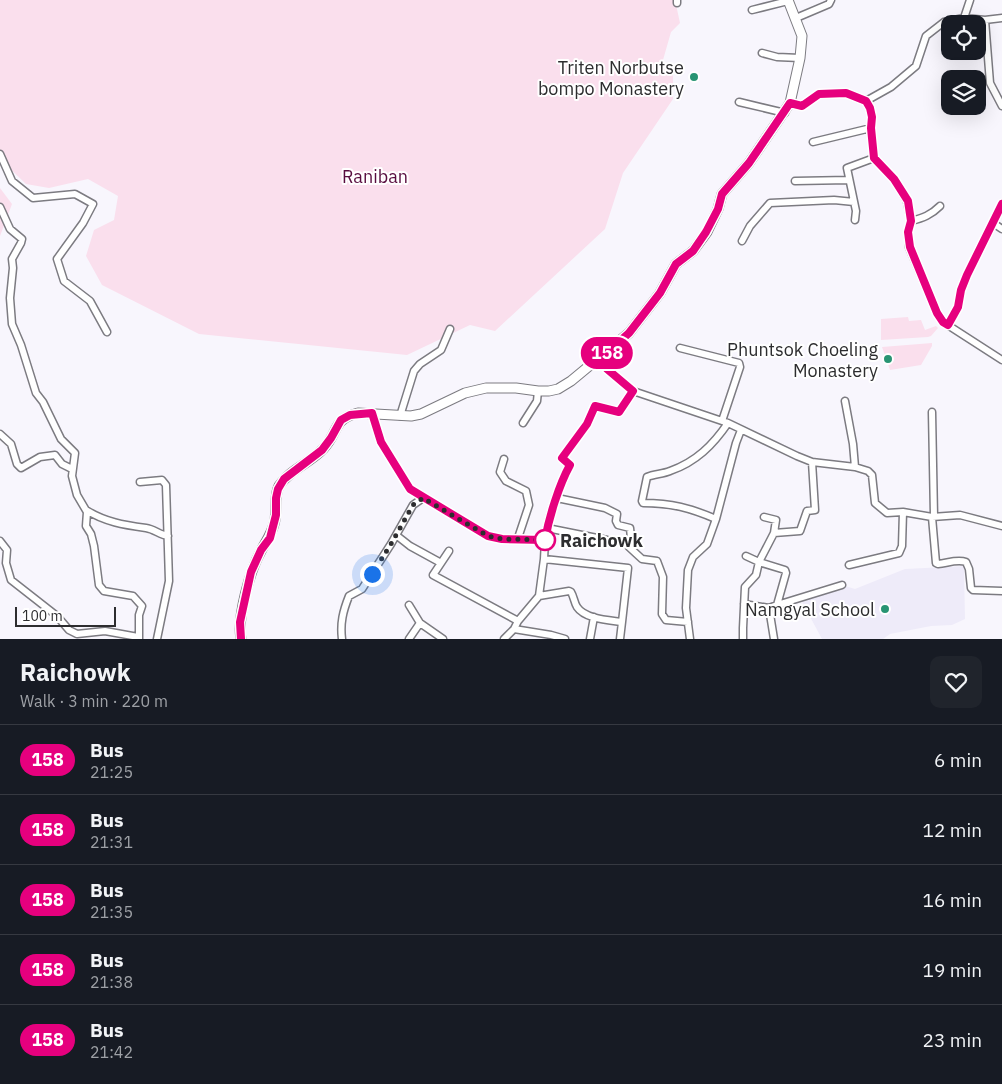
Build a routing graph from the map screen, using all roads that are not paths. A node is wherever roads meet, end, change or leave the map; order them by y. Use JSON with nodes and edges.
{"nodes":[{"id":1,"x":831,"y":0,"type":"edge"},
{"id":2,"x":970,"y":0,"type":"edge"},
{"id":3,"x":788,"y":1,"type":"edge"},
{"id":4,"x":752,"y":10,"type":"dead end"},
{"id":5,"x":965,"y":15,"type":"edge"},
{"id":6,"x":796,"y":18,"type":"junction"},
{"id":7,"x":1002,"y":18,"type":"edge"},
{"id":8,"x":986,"y":20,"type":"edge"},
{"id":9,"x":941,"y":24,"type":"edge"},
{"id":10,"x":986,"y":33,"type":"edge"},
{"id":11,"x":762,"y":53,"type":"dead end"},
{"id":12,"x":800,"y":58,"type":"junction"},
{"id":13,"x":866,"y":101,"type":"junction"},
{"id":14,"x":739,"y":102,"type":"dead end"},
{"id":15,"x":790,"y":103,"type":"junction"},
{"id":16,"x":1002,"y":106,"type":"edge"},
{"id":17,"x":785,"y":112,"type":"junction"},
{"id":18,"x":871,"y":128,"type":"junction"},
{"id":19,"x":813,"y":142,"type":"dead end"},
{"id":20,"x":0,"y":154,"type":"edge"},
{"id":21,"x":874,"y":158,"type":"junction"},
{"id":22,"x":849,"y":180,"type":"junction"},
{"id":23,"x":795,"y":181,"type":"dead end"},
{"id":24,"x":854,"y":202,"type":"junction"},
{"id":25,"x":1002,"y":204,"type":"edge"},
{"id":26,"x":940,"y":206,"type":"dead end"},
{"id":27,"x":0,"y":207,"type":"edge"},
{"id":28,"x":855,"y":220,"type":"dead end"},
{"id":29,"x":911,"y":221,"type":"junction"},
{"id":30,"x":993,"y":223,"type":"junction"},
{"id":31,"x":1002,"y":229,"type":"edge"},
{"id":32,"x":742,"y":241,"type":"dead end"},
{"id":33,"x":948,"y":325,"type":"junction"},
{"id":34,"x":450,"y":329,"type":"dead end"},
{"id":35,"x":107,"y":332,"type":"dead end"},
{"id":36,"x":680,"y":348,"type":"dead end"},
{"id":37,"x":1001,"y":357,"type":"edge"},
{"id":38,"x":600,"y":359,"type":"junction"},
{"id":39,"x":538,"y":391,"type":"junction"},
{"id":40,"x":633,"y":391,"type":"junction"},
{"id":41,"x":845,"y":402,"type":"dead end"},
{"id":42,"x":932,"y":412,"type":"dead end"},
{"id":43,"x":372,"y":413,"type":"junction"},
{"id":44,"x":400,"y":416,"type":"junction"},
{"id":45,"x":725,"y":422,"type":"junction"},
{"id":46,"x":523,"y":424,"type":"dead end"},
{"id":47,"x":741,"y":430,"type":"junction"},
{"id":48,"x":0,"y":434,"type":"edge"},
{"id":49,"x":504,"y":459,"type":"dead end"},
{"id":50,"x":812,"y":462,"type":"junction"},
{"id":51,"x":855,"y":467,"type":"junction"},
{"id":52,"x":72,"y":469,"type":"junction"},
{"id":53,"x":140,"y":482,"type":"dead end"},
{"id":54,"x":423,"y":498,"type":"junction"},
{"id":55,"x":557,"y":498,"type":"junction"},
{"id":56,"x":86,"y":510,"type":"junction"},
{"id":57,"x":903,"y":512,"type":"junction"},
{"id":58,"x":764,"y":517,"type":"dead end"},
{"id":59,"x":933,"y":517,"type":"junction"},
{"id":60,"x":716,"y":519,"type":"junction"},
{"id":61,"x":1002,"y":526,"type":"edge"},
{"id":62,"x":547,"y":528,"type":"junction"},
{"id":63,"x":774,"y":533,"type":"junction"},
{"id":64,"x":396,"y":535,"type":"junction"},
{"id":65,"x":168,"y":536,"type":"junction"},
{"id":66,"x":518,"y":538,"type":"junction"},
{"id":67,"x":545,"y":540,"type":"junction"},
{"id":68,"x":607,"y":540,"type":"dead end"},
{"id":69,"x":0,"y":541,"type":"edge"},
{"id":70,"x":449,"y":551,"type":"dead end"},
{"id":71,"x":746,"y":556,"type":"dead end"},
{"id":72,"x":544,"y":559,"type":"junction"},
{"id":73,"x":760,"y":562,"type":"junction"},
{"id":74,"x":441,"y":563,"type":"junction"},
{"id":75,"x":849,"y":565,"type":"dead end"},
{"id":76,"x":842,"y":585,"type":"dead end"},
{"id":77,"x":1002,"y":591,"type":"edge"},
{"id":78,"x":539,"y":596,"type":"junction"},
{"id":79,"x":744,"y":604,"type":"junction"},
{"id":80,"x":409,"y":605,"type":"dead end"},
{"id":81,"x":777,"y":605,"type":"junction"},
{"id":82,"x":769,"y":608,"type":"junction"},
{"id":83,"x":594,"y":617,"type":"junction"},
{"id":84,"x":518,"y":621,"type":"junction"},
{"id":85,"x":622,"y":622,"type":"junction"},
{"id":86,"x":688,"y":622,"type":"junction"},
{"id":87,"x":420,"y":623,"type":"junction"},
{"id":88,"x":514,"y":629,"type":"junction"},
{"id":89,"x":138,"y":638,"type":"edge"},
{"id":90,"x":157,"y":639,"type":"edge"},
{"id":91,"x":241,"y":639,"type":"edge"},
{"id":92,"x":342,"y":639,"type":"edge"},
{"id":93,"x":409,"y":639,"type":"edge"},
{"id":94,"x":443,"y":639,"type":"edge"},
{"id":95,"x":504,"y":639,"type":"edge"},
{"id":96,"x":565,"y":639,"type":"edge"},
{"id":97,"x":590,"y":639,"type":"edge"},
{"id":98,"x":620,"y":639,"type":"edge"},
{"id":99,"x":690,"y":639,"type":"edge"},
{"id":100,"x":743,"y":639,"type":"edge"},
{"id":101,"x":774,"y":639,"type":"edge"}],
"edges":[{"from":1,"to":6,"type":"street"},
{"from":2,"to":5,"type":"street"},
{"from":3,"to":4,"type":"street"},
{"from":3,"to":6,"type":"street"},
{"from":6,"to":12,"type":"street"},
{"from":7,"to":8,"type":"street"},
{"from":9,"to":13,"type":"street"},
{"from":10,"to":16,"type":"street"},
{"from":11,"to":12,"type":"street"},
{"from":12,"to":15,"type":"street"},
{"from":13,"to":15,"type":"street"},
{"from":13,"to":18,"type":"street"},
{"from":14,"to":17,"type":"street"},
{"from":15,"to":17,"type":"street"},
{"from":17,"to":38,"type":"street"},
{"from":18,"to":19,"type":"street"},
{"from":18,"to":21,"type":"street"},
{"from":20,"to":35,"type":"street"},
{"from":21,"to":22,"type":"street"},
{"from":21,"to":29,"type":"street"},
{"from":22,"to":23,"type":"street"},
{"from":22,"to":24,"type":"street"},
{"from":24,"to":28,"type":"street"},
{"from":24,"to":32,"type":"street"},
{"from":25,"to":30,"type":"street"},
{"from":26,"to":29,"type":"street"},
{"from":27,"to":52,"type":"street"},
{"from":29,"to":33,"type":"street"},
{"from":30,"to":31,"type":"street"},
{"from":30,"to":33,"type":"street"},
{"from":33,"to":37,"type":"street"},
{"from":34,"to":44,"type":"street"},
{"from":36,"to":45,"type":"street"},
{"from":38,"to":39,"type":"street"},
{"from":38,"to":40,"type":"street"},
{"from":39,"to":44,"type":"street"},
{"from":39,"to":46,"type":"street"},
{"from":40,"to":45,"type":"street"},
{"from":40,"to":55,"type":"street"},
{"from":41,"to":51,"type":"street"},
{"from":42,"to":59,"type":"street"},
{"from":43,"to":44,"type":"street"},
{"from":43,"to":54,"type":"street"},
{"from":43,"to":91,"type":"street"},
{"from":45,"to":47,"type":"street"},
{"from":45,"to":60,"type":"street"},
{"from":47,"to":50,"type":"street"},
{"from":47,"to":60,"type":"street"},
{"from":48,"to":52,"type":"street"},
{"from":49,"to":66,"type":"street"},
{"from":50,"to":51,"type":"street"},
{"from":50,"to":63,"type":"street"},
{"from":51,"to":57,"type":"street"},
{"from":52,"to":56,"type":"street"},
{"from":53,"to":65,"type":"street"},
{"from":54,"to":64,"type":"street"},
{"from":54,"to":66,"type":"street"},
{"from":55,"to":62,"type":"street"},
{"from":55,"to":86,"type":"street"},
{"from":56,"to":65,"type":"street"},
{"from":56,"to":89,"type":"street"},
{"from":57,"to":59,"type":"street"},
{"from":57,"to":75,"type":"street"},
{"from":58,"to":63,"type":"street"},
{"from":59,"to":61,"type":"street"},
{"from":59,"to":77,"type":"street"},
{"from":60,"to":86,"type":"street"},
{"from":62,"to":67,"type":"street"},
{"from":62,"to":68,"type":"street"},
{"from":63,"to":73,"type":"street"},
{"from":64,"to":74,"type":"street"},
{"from":64,"to":92,"type":"street"},
{"from":65,"to":90,"type":"street"},
{"from":66,"to":67,"type":"street"},
{"from":67,"to":72,"type":"street"},
{"from":69,"to":89,"type":"street"},
{"from":70,"to":74,"type":"street"},
{"from":71,"to":73,"type":"street"},
{"from":72,"to":78,"type":"street"},
{"from":72,"to":85,"type":"street"},
{"from":73,"to":79,"type":"street"},
{"from":73,"to":81,"type":"street"},
{"from":74,"to":84,"type":"street"},
{"from":76,"to":81,"type":"street"},
{"from":78,"to":83,"type":"street"},
{"from":78,"to":84,"type":"street"},
{"from":79,"to":82,"type":"street"},
{"from":79,"to":100,"type":"street"},
{"from":80,"to":87,"type":"street"},
{"from":81,"to":82,"type":"street"},
{"from":82,"to":101,"type":"street"},
{"from":83,"to":85,"type":"street"},
{"from":83,"to":97,"type":"street"},
{"from":84,"to":88,"type":"street"},
{"from":85,"to":98,"type":"street"},
{"from":86,"to":99,"type":"street"},
{"from":87,"to":93,"type":"street"},
{"from":87,"to":94,"type":"street"},
{"from":88,"to":95,"type":"street"},
{"from":88,"to":96,"type":"street"}]}
